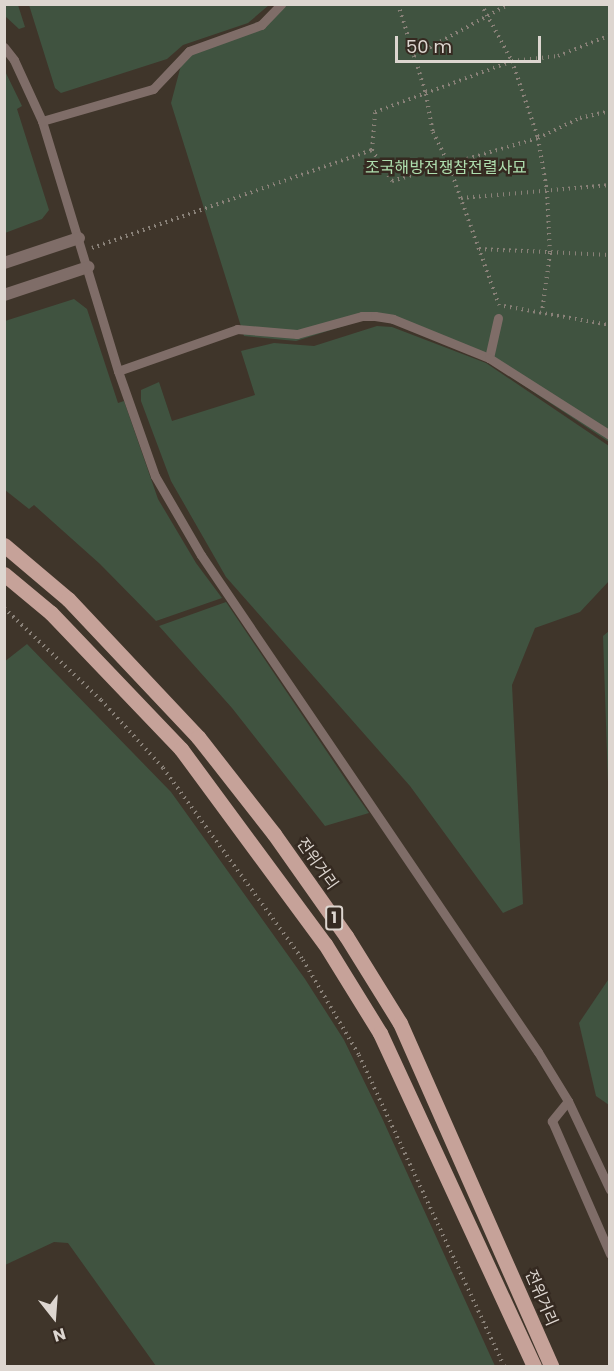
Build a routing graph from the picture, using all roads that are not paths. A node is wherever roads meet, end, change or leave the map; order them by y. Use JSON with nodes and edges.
{"nodes":[{"id":1,"x":281,"y":4,"type":"edge"},
{"id":2,"x":4,"y":47,"type":"edge"},
{"id":3,"x":42,"y":121,"type":"junction"},
{"id":4,"x":79,"y":238,"type":"junction"},
{"id":5,"x":4,"y":263,"type":"edge"},
{"id":6,"x":88,"y":267,"type":"junction"},
{"id":7,"x":4,"y":295,"type":"edge"},
{"id":8,"x":498,"y":318,"type":"road end"},
{"id":9,"x":489,"y":358,"type":"junction"},
{"id":10,"x":118,"y":371,"type":"junction"},
{"id":11,"x":609,"y":435,"type":"edge"},
{"id":12,"x":4,"y":545,"type":"edge"},
{"id":13,"x":4,"y":574,"type":"edge"},
{"id":14,"x":568,"y":1101,"type":"junction"},
{"id":15,"x":609,"y":1190,"type":"edge"},
{"id":16,"x":609,"y":1254,"type":"edge"},
{"id":17,"x":534,"y":1366,"type":"edge"},
{"id":18,"x":551,"y":1366,"type":"edge"}],
"edges":[{"from":1,"to":3,"type":"lane"},
{"from":2,"to":3,"type":"lane"},
{"from":3,"to":4,"type":"lane"},
{"from":4,"to":5,"type":"street"},
{"from":4,"to":6,"type":"lane"},
{"from":6,"to":7,"type":"street"},
{"from":6,"to":10,"type":"lane"},
{"from":8,"to":9,"type":"lane"},
{"from":9,"to":10,"type":"lane"},
{"from":9,"to":11,"type":"lane"},
{"from":10,"to":14,"type":"lane"},
{"from":12,"to":18,"type":"main road","name":"전위거리","number":"1"},
{"from":13,"to":17,"type":"main road","name":"전위거리","number":"1"},
{"from":14,"to":15,"type":"lane"},
{"from":14,"to":16,"type":"lane"}]}
